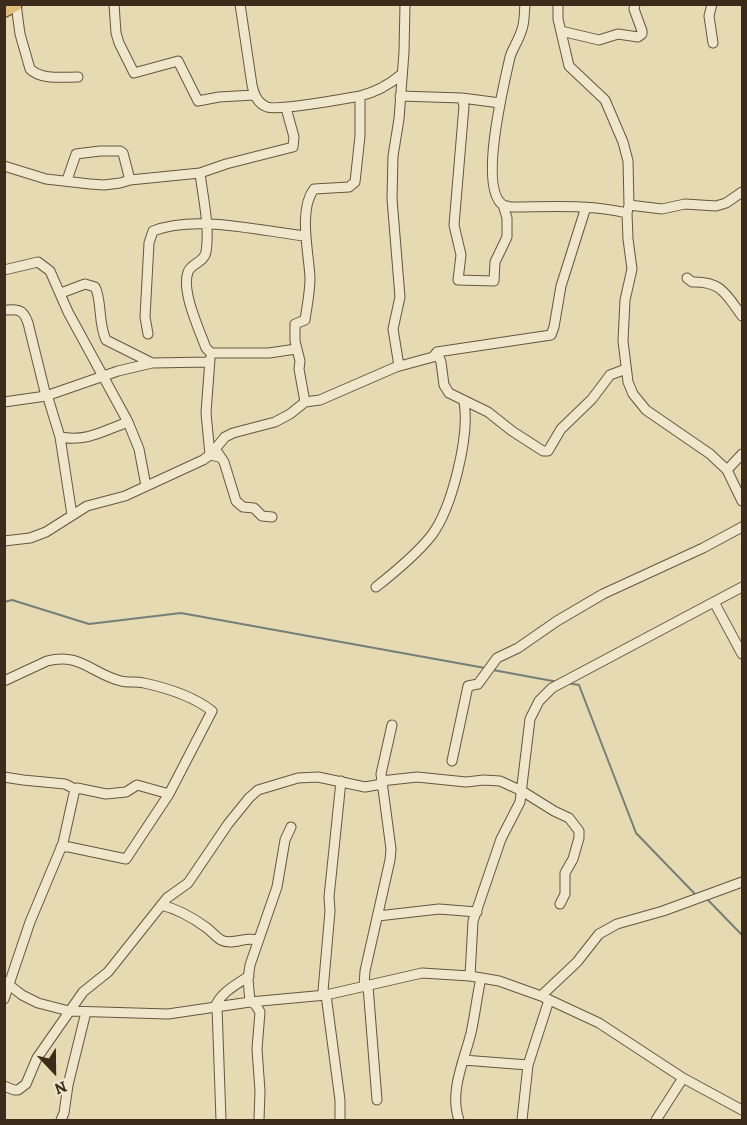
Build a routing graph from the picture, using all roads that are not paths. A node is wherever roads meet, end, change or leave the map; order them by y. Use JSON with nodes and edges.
{"nodes":[{"id":1,"x":16,"y":4,"type":"edge"},
{"id":2,"x":114,"y":4,"type":"edge"},
{"id":3,"x":240,"y":4,"type":"edge"},
{"id":4,"x":405,"y":4,"type":"edge"},
{"id":5,"x":525,"y":4,"type":"edge"},
{"id":6,"x":558,"y":4,"type":"edge"},
{"id":7,"x":634,"y":4,"type":"edge"},
{"id":8,"x":712,"y":4,"type":"edge"},
{"id":9,"x":4,"y":10,"type":"edge"},
{"id":10,"x":561,"y":32,"type":"junction"},
{"id":11,"x":713,"y":43,"type":"dead end"},
{"id":12,"x":402,"y":74,"type":"junction"},
{"id":13,"x":78,"y":78,"type":"dead end"},
{"id":14,"x":254,"y":95,"type":"junction"},
{"id":15,"x":360,"y":96,"type":"junction"},
{"id":16,"x":400,"y":96,"type":"junction"},
{"id":17,"x":462,"y":98,"type":"junction"},
{"id":18,"x":500,"y":102,"type":"junction"},
{"id":19,"x":286,"y":108,"type":"junction"},
{"id":20,"x":4,"y":166,"type":"edge"},
{"id":21,"x":200,"y":173,"type":"junction"},
{"id":22,"x":67,"y":180,"type":"junction"},
{"id":23,"x":129,"y":180,"type":"junction"},
{"id":24,"x":742,"y":192,"type":"edge"},
{"id":25,"x":503,"y":205,"type":"junction"},
{"id":26,"x":586,"y":207,"type":"junction"},
{"id":27,"x":628,"y":209,"type":"junction"},
{"id":28,"x":206,"y":223,"type":"junction"},
{"id":29,"x":305,"y":236,"type":"junction"},
{"id":30,"x":4,"y":270,"type":"edge"},
{"id":31,"x":687,"y":278,"type":"dead end"},
{"id":32,"x":61,"y":293,"type":"junction"},
{"id":33,"x":8,"y":310,"type":"dead end"},
{"id":34,"x":742,"y":316,"type":"edge"},
{"id":35,"x":148,"y":334,"type":"dead end"},
{"id":36,"x":296,"y":349,"type":"junction"},
{"id":37,"x":437,"y":352,"type":"junction"},
{"id":38,"x":210,"y":358,"type":"junction"},
{"id":39,"x":153,"y":363,"type":"junction"},
{"id":40,"x":399,"y":366,"type":"junction"},
{"id":41,"x":626,"y":369,"type":"junction"},
{"id":42,"x":103,"y":376,"type":"junction"},
{"id":43,"x":46,"y":396,"type":"junction"},
{"id":44,"x":4,"y":402,"type":"edge"},
{"id":45,"x":305,"y":402,"type":"junction"},
{"id":46,"x":464,"y":402,"type":"junction"},
{"id":47,"x":128,"y":422,"type":"junction"},
{"id":48,"x":60,"y":437,"type":"junction"},
{"id":49,"x":215,"y":453,"type":"junction"},
{"id":50,"x":742,"y":454,"type":"edge"},
{"id":51,"x":727,"y":470,"type":"junction"},
{"id":52,"x":146,"y":486,"type":"junction"},
{"id":53,"x":742,"y":501,"type":"edge"},
{"id":54,"x":72,"y":515,"type":"junction"},
{"id":55,"x":272,"y":517,"type":"dead end"},
{"id":56,"x":742,"y":527,"type":"edge"},
{"id":57,"x":4,"y":541,"type":"edge"},
{"id":58,"x":376,"y":587,"type":"dead end"},
{"id":59,"x":742,"y":587,"type":"edge"},
{"id":60,"x":714,"y":602,"type":"junction"},
{"id":61,"x":742,"y":654,"type":"edge"},
{"id":62,"x":4,"y":681,"type":"edge"},
{"id":63,"x":392,"y":725,"type":"dead end"},
{"id":64,"x":452,"y":761,"type":"dead end"},
{"id":65,"x":4,"y":777,"type":"edge"},
{"id":66,"x":341,"y":781,"type":"junction"},
{"id":67,"x":382,"y":783,"type":"junction"},
{"id":68,"x":75,"y":789,"type":"junction"},
{"id":69,"x":522,"y":791,"type":"junction"},
{"id":70,"x":169,"y":794,"type":"junction"},
{"id":71,"x":291,"y":827,"type":"dead end"},
{"id":72,"x":61,"y":848,"type":"junction"},
{"id":73,"x":742,"y":882,"type":"edge"},
{"id":74,"x":161,"y":904,"type":"junction"},
{"id":75,"x":560,"y":904,"type":"dead end"},
{"id":76,"x":477,"y":912,"type":"junction"},
{"id":77,"x":378,"y":916,"type":"junction"},
{"id":78,"x":257,"y":940,"type":"junction"},
{"id":79,"x":249,"y":976,"type":"junction"},
{"id":80,"x":470,"y":976,"type":"junction"},
{"id":81,"x":481,"y":978,"type":"junction"},
{"id":82,"x":7,"y":983,"type":"edge"},
{"id":83,"x":366,"y":987,"type":"junction"},
{"id":84,"x":326,"y":995,"type":"junction"},
{"id":85,"x":545,"y":998,"type":"junction"},
{"id":86,"x":4,"y":999,"type":"edge"},
{"id":87,"x":250,"y":1002,"type":"junction"},
{"id":88,"x":216,"y":1007,"type":"junction"},
{"id":89,"x":69,"y":1011,"type":"junction"},
{"id":90,"x":86,"y":1012,"type":"junction"},
{"id":91,"x":463,"y":1060,"type":"junction"},
{"id":92,"x":528,"y":1065,"type":"junction"},
{"id":93,"x":683,"y":1078,"type":"junction"},
{"id":94,"x":4,"y":1086,"type":"edge"},
{"id":95,"x":376,"y":1100,"type":"dead end"},
{"id":96,"x":742,"y":1110,"type":"edge"},
{"id":97,"x":61,"y":1120,"type":"edge"},
{"id":98,"x":221,"y":1120,"type":"edge"},
{"id":99,"x":259,"y":1120,"type":"edge"},
{"id":100,"x":340,"y":1120,"type":"edge"},
{"id":101,"x":459,"y":1120,"type":"edge"},
{"id":102,"x":522,"y":1120,"type":"edge"},
{"id":103,"x":657,"y":1120,"type":"edge"}],
"edges":[{"from":1,"to":9,"type":"highway"},
{"from":1,"to":13,"type":"street"},
{"from":2,"to":14,"type":"street"},
{"from":3,"to":14,"type":"street"},
{"from":4,"to":12,"type":"street"},
{"from":5,"to":18,"type":"street"},
{"from":6,"to":10,"type":"street"},
{"from":7,"to":10,"type":"street"},
{"from":8,"to":11,"type":"street"},
{"from":10,"to":27,"type":"street"},
{"from":12,"to":15,"type":"street"},
{"from":12,"to":16,"type":"street"},
{"from":14,"to":19,"type":"street"},
{"from":15,"to":19,"type":"street"},
{"from":15,"to":29,"type":"street"},
{"from":16,"to":17,"type":"street"},
{"from":16,"to":40,"type":"street"},
{"from":17,"to":18,"type":"street"},
{"from":17,"to":25,"type":"street"},
{"from":18,"to":25,"type":"street"},
{"from":19,"to":21,"type":"street"},
{"from":20,"to":22,"type":"street"},
{"from":21,"to":23,"type":"street"},
{"from":21,"to":28,"type":"street"},
{"from":22,"to":23,"type":"street"},
{"from":22,"to":23,"type":"street"},
{"from":24,"to":27,"type":"street"},
{"from":25,"to":26,"type":"street"},
{"from":26,"to":27,"type":"street"},
{"from":26,"to":37,"type":"street"},
{"from":27,"to":41,"type":"street"},
{"from":28,"to":29,"type":"street"},
{"from":28,"to":35,"type":"street"},
{"from":28,"to":38,"type":"street"},
{"from":29,"to":36,"type":"street"},
{"from":30,"to":32,"type":"street"},
{"from":31,"to":34,"type":"street"},
{"from":32,"to":39,"type":"street"},
{"from":32,"to":42,"type":"street"},
{"from":33,"to":43,"type":"street"},
{"from":36,"to":38,"type":"street"},
{"from":36,"to":45,"type":"street"},
{"from":37,"to":40,"type":"street"},
{"from":37,"to":46,"type":"street"},
{"from":38,"to":39,"type":"street"},
{"from":38,"to":49,"type":"street"},
{"from":39,"to":42,"type":"street"},
{"from":40,"to":45,"type":"street"},
{"from":41,"to":46,"type":"street"},
{"from":41,"to":51,"type":"street"},
{"from":42,"to":43,"type":"street"},
{"from":42,"to":47,"type":"street"},
{"from":43,"to":44,"type":"street"},
{"from":43,"to":48,"type":"street"},
{"from":45,"to":49,"type":"street"},
{"from":46,"to":58,"type":"street"},
{"from":47,"to":48,"type":"street"},
{"from":47,"to":52,"type":"street"},
{"from":48,"to":54,"type":"street"},
{"from":49,"to":52,"type":"street"},
{"from":49,"to":55,"type":"street"},
{"from":50,"to":51,"type":"street"},
{"from":51,"to":53,"type":"street"},
{"from":52,"to":54,"type":"street"},
{"from":54,"to":57,"type":"street"},
{"from":56,"to":64,"type":"street"},
{"from":59,"to":60,"type":"street"},
{"from":60,"to":61,"type":"street"},
{"from":60,"to":69,"type":"street"},
{"from":62,"to":70,"type":"street"},
{"from":63,"to":67,"type":"street"},
{"from":65,"to":68,"type":"street"},
{"from":66,"to":67,"type":"street"},
{"from":66,"to":74,"type":"street"},
{"from":66,"to":84,"type":"street"},
{"from":67,"to":69,"type":"street"},
{"from":67,"to":77,"type":"street"},
{"from":68,"to":70,"type":"street"},
{"from":68,"to":72,"type":"street"},
{"from":69,"to":75,"type":"street"},
{"from":69,"to":76,"type":"street"},
{"from":70,"to":72,"type":"street"},
{"from":71,"to":78,"type":"street"},
{"from":72,"to":82,"type":"street"},
{"from":73,"to":85,"type":"street"},
{"from":74,"to":78,"type":"street"},
{"from":74,"to":89,"type":"street"},
{"from":76,"to":77,"type":"street"},
{"from":76,"to":80,"type":"street"},
{"from":77,"to":83,"type":"street"},
{"from":78,"to":79,"type":"street"},
{"from":79,"to":87,"type":"street"},
{"from":79,"to":88,"type":"street"},
{"from":80,"to":81,"type":"street"},
{"from":80,"to":83,"type":"street"},
{"from":81,"to":85,"type":"street"},
{"from":81,"to":91,"type":"street"},
{"from":82,"to":86,"type":"street"},
{"from":82,"to":89,"type":"street"},
{"from":83,"to":84,"type":"street"},
{"from":83,"to":95,"type":"street"},
{"from":84,"to":87,"type":"street"},
{"from":84,"to":100,"type":"street"},
{"from":85,"to":92,"type":"street"},
{"from":85,"to":93,"type":"street"},
{"from":87,"to":88,"type":"street"},
{"from":87,"to":99,"type":"street"},
{"from":88,"to":90,"type":"street"},
{"from":88,"to":98,"type":"street"},
{"from":89,"to":90,"type":"street"},
{"from":89,"to":94,"type":"street"},
{"from":90,"to":97,"type":"street"},
{"from":91,"to":92,"type":"street"},
{"from":91,"to":101,"type":"street"},
{"from":92,"to":102,"type":"street"},
{"from":93,"to":96,"type":"street"},
{"from":93,"to":103,"type":"street"}]}
